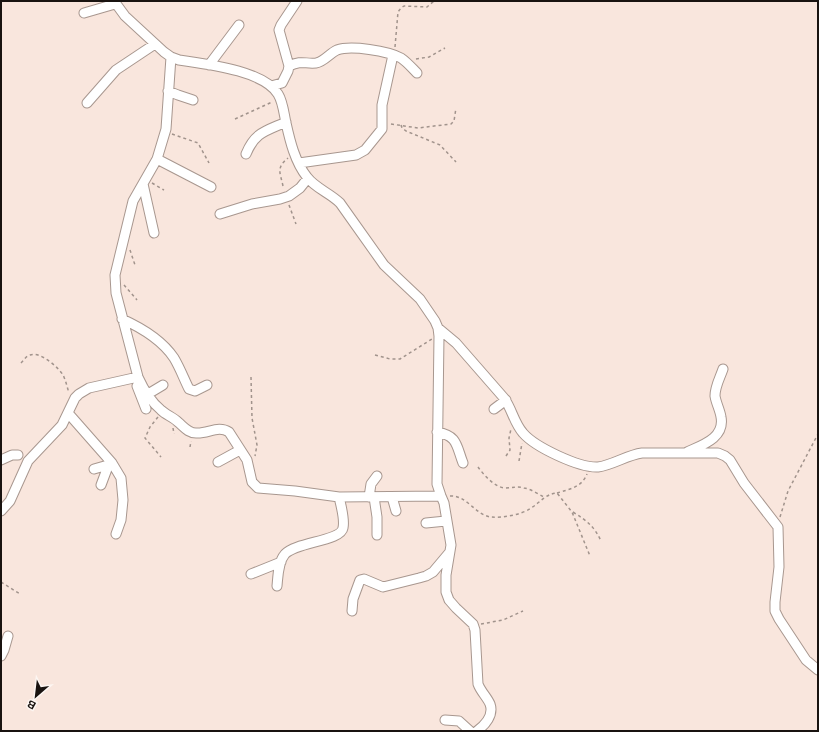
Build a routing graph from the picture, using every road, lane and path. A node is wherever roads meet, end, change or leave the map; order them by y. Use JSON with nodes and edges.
{"nodes":[{"id":1,"x":297,"y":1,"type":"edge"},
{"id":2,"x":434,"y":1,"type":"edge"},
{"id":3,"x":114,"y":2,"type":"edge"},
{"id":4,"x":84,"y":12,"type":"dead end"},
{"id":5,"x":239,"y":25,"type":"dead end"},
{"id":6,"x":155,"y":44,"type":"junction"},
{"id":7,"x":445,"y":48,"type":"dead end"},
{"id":8,"x":393,"y":55,"type":"junction"},
{"id":9,"x":171,"y":57,"type":"junction"},
{"id":10,"x":402,"y":59,"type":"junction"},
{"id":11,"x":210,"y":65,"type":"junction"},
{"id":12,"x":289,"y":66,"type":"junction"},
{"id":13,"x":416,"y":73,"type":"dead end"},
{"id":14,"x":271,"y":86,"type":"junction"},
{"id":15,"x":168,"y":91,"type":"junction"},
{"id":16,"x":280,"y":98,"type":"junction"},
{"id":17,"x":193,"y":100,"type":"dead end"},
{"id":18,"x":87,"y":103,"type":"dead end"},
{"id":19,"x":456,"y":108,"type":"dead end"},
{"id":20,"x":235,"y":119,"type":"dead end"},
{"id":21,"x":286,"y":122,"type":"junction"},
{"id":22,"x":383,"y":122,"type":"junction"},
{"id":23,"x":401,"y":125,"type":"junction"},
{"id":24,"x":165,"y":132,"type":"junction"},
{"id":25,"x":294,"y":153,"type":"junction"},
{"id":26,"x":246,"y":154,"type":"dead end"},
{"id":27,"x":157,"y":159,"type":"junction"},
{"id":28,"x":456,"y":162,"type":"dead end"},
{"id":29,"x":209,"y":163,"type":"dead end"},
{"id":30,"x":299,"y":163,"type":"junction"},
{"id":31,"x":308,"y":178,"type":"junction"},
{"id":32,"x":144,"y":182,"type":"junction"},
{"id":33,"x":283,"y":186,"type":"dead end"},
{"id":34,"x":211,"y":187,"type":"dead end"},
{"id":35,"x":164,"y":190,"type":"dead end"},
{"id":36,"x":285,"y":197,"type":"junction"},
{"id":37,"x":220,"y":214,"type":"dead end"},
{"id":38,"x":296,"y":224,"type":"dead end"},
{"id":39,"x":154,"y":233,"type":"dead end"},
{"id":40,"x":124,"y":285,"type":"dead end"},
{"id":41,"x":137,"y":300,"type":"dead end"},
{"id":42,"x":122,"y":319,"type":"junction"},
{"id":43,"x":438,"y":332,"type":"junction"},
{"id":44,"x":375,"y":355,"type":"dead end"},
{"id":45,"x":21,"y":363,"type":"dead end"},
{"id":46,"x":723,"y":369,"type":"dead end"},
{"id":47,"x":251,"y":377,"type":"dead end"},
{"id":48,"x":135,"y":381,"type":"junction"},
{"id":49,"x":163,"y":385,"type":"dead end"},
{"id":50,"x":206,"y":385,"type":"dead end"},
{"id":51,"x":148,"y":394,"type":"junction"},
{"id":52,"x":506,"y":400,"type":"junction"},
{"id":53,"x":73,"y":402,"type":"junction"},
{"id":54,"x":146,"y":409,"type":"dead end"},
{"id":55,"x":494,"y":409,"type":"dead end"},
{"id":56,"x":162,"y":411,"type":"junction"},
{"id":57,"x":68,"y":413,"type":"junction"},
{"id":58,"x":516,"y":420,"type":"junction"},
{"id":59,"x":437,"y":432,"type":"junction"},
{"id":60,"x":523,"y":434,"type":"junction"},
{"id":61,"x":818,"y":434,"type":"edge"},
{"id":62,"x":240,"y":450,"type":"junction"},
{"id":63,"x":684,"y":453,"type":"junction"},
{"id":64,"x":506,"y":456,"type":"dead end"},
{"id":65,"x":23,"y":457,"type":"junction"},
{"id":66,"x":161,"y":457,"type":"dead end"},
{"id":67,"x":1,"y":460,"type":"edge"},
{"id":68,"x":519,"y":461,"type":"dead end"},
{"id":69,"x":218,"y":462,"type":"dead end"},
{"id":70,"x":109,"y":463,"type":"junction"},
{"id":71,"x":462,"y":463,"type":"dead end"},
{"id":72,"x":590,"y":466,"type":"junction"},
{"id":73,"x":478,"y":467,"type":"dead end"},
{"id":74,"x":94,"y":469,"type":"dead end"},
{"id":75,"x":250,"y":474,"type":"junction"},
{"id":76,"x":377,"y":476,"type":"dead end"},
{"id":77,"x":101,"y":485,"type":"dead end"},
{"id":78,"x":557,"y":493,"type":"junction"},
{"id":79,"x":440,"y":496,"type":"junction"},
{"id":80,"x":339,"y":497,"type":"junction"},
{"id":81,"x":372,"y":497,"type":"junction"},
{"id":82,"x":392,"y":497,"type":"junction"},
{"id":83,"x":544,"y":497,"type":"junction"},
{"id":84,"x":1,"y":511,"type":"edge"},
{"id":85,"x":396,"y":511,"type":"dead end"},
{"id":86,"x":572,"y":512,"type":"junction"},
{"id":87,"x":446,"y":521,"type":"junction"},
{"id":88,"x":426,"y":523,"type":"dead end"},
{"id":89,"x":778,"y":527,"type":"junction"},
{"id":90,"x":116,"y":534,"type":"dead end"},
{"id":91,"x":377,"y":535,"type":"dead end"},
{"id":92,"x":601,"y":541,"type":"dead end"},
{"id":93,"x":450,"y":552,"type":"junction"},
{"id":94,"x":590,"y":556,"type":"dead end"},
{"id":95,"x":281,"y":562,"type":"junction"},
{"id":96,"x":251,"y":574,"type":"dead end"},
{"id":97,"x":1,"y":582,"type":"edge"},
{"id":98,"x":277,"y":586,"type":"dead end"},
{"id":99,"x":20,"y":594,"type":"dead end"},
{"id":100,"x":523,"y":611,"type":"dead end"},
{"id":101,"x":352,"y":612,"type":"dead end"},
{"id":102,"x":473,"y":624,"type":"junction"},
{"id":103,"x":8,"y":636,"type":"dead end"},
{"id":104,"x":1,"y":656,"type":"edge"},
{"id":105,"x":818,"y":670,"type":"edge"},
{"id":106,"x":445,"y":720,"type":"dead end"},
{"id":107,"x":470,"y":731,"type":"edge"},
{"id":108,"x":477,"y":731,"type":"edge"}],
"edges":[{"from":1,"to":12,"type":"street"},
{"from":2,"to":8,"type":"path"},
{"from":3,"to":4,"type":"street"},
{"from":3,"to":6,"type":"street"},
{"from":5,"to":11,"type":"street"},
{"from":6,"to":9,"type":"street"},
{"from":6,"to":18,"type":"street"},
{"from":7,"to":10,"type":"path"},
{"from":8,"to":10,"type":"street"},
{"from":8,"to":12,"type":"street"},
{"from":8,"to":22,"type":"street"},
{"from":9,"to":11,"type":"street"},
{"from":9,"to":15,"type":"street"},
{"from":10,"to":13,"type":"street"},
{"from":11,"to":14,"type":"street"},
{"from":12,"to":14,"type":"street"},
{"from":14,"to":16,"type":"street"},
{"from":15,"to":17,"type":"street"},
{"from":15,"to":24,"type":"street"},
{"from":16,"to":20,"type":"path"},
{"from":16,"to":21,"type":"street"},
{"from":19,"to":23,"type":"path"},
{"from":21,"to":25,"type":"street"},
{"from":21,"to":26,"type":"street"},
{"from":22,"to":23,"type":"path"},
{"from":22,"to":30,"type":"street"},
{"from":23,"to":28,"type":"path"},
{"from":24,"to":27,"type":"street"},
{"from":24,"to":29,"type":"path"},
{"from":25,"to":30,"type":"street"},
{"from":25,"to":33,"type":"path"},
{"from":27,"to":32,"type":"street"},
{"from":27,"to":34,"type":"street"},
{"from":30,"to":31,"type":"street"},
{"from":31,"to":36,"type":"street"},
{"from":31,"to":43,"type":"street"},
{"from":32,"to":35,"type":"path"},
{"from":32,"to":39,"type":"street"},
{"from":32,"to":42,"type":"street"},
{"from":36,"to":37,"type":"street"},
{"from":36,"to":38,"type":"path"},
{"from":40,"to":41,"type":"path"},
{"from":42,"to":48,"type":"street"},
{"from":42,"to":50,"type":"street"},
{"from":43,"to":44,"type":"path"},
{"from":43,"to":52,"type":"street"},
{"from":43,"to":59,"type":"street"},
{"from":45,"to":53,"type":"path"},
{"from":46,"to":63,"type":"street"},
{"from":47,"to":75,"type":"path"},
{"from":48,"to":51,"type":"street"},
{"from":48,"to":53,"type":"street"},
{"from":48,"to":54,"type":"street"},
{"from":49,"to":51,"type":"street"},
{"from":51,"to":56,"type":"street"},
{"from":52,"to":55,"type":"street"},
{"from":52,"to":58,"type":"street"},
{"from":53,"to":57,"type":"street"},
{"from":56,"to":62,"type":"street"},
{"from":56,"to":66,"type":"path"},
{"from":57,"to":65,"type":"street"},
{"from":57,"to":70,"type":"street"},
{"from":58,"to":60,"type":"street"},
{"from":58,"to":64,"type":"path"},
{"from":59,"to":71,"type":"street"},
{"from":59,"to":79,"type":"street"},
{"from":60,"to":68,"type":"path"},
{"from":60,"to":72,"type":"street"},
{"from":61,"to":89,"type":"path"},
{"from":62,"to":69,"type":"street"},
{"from":62,"to":75,"type":"street"},
{"from":63,"to":72,"type":"street"},
{"from":63,"to":89,"type":"street"},
{"from":65,"to":67,"type":"street"},
{"from":65,"to":84,"type":"street"},
{"from":70,"to":74,"type":"street"},
{"from":70,"to":77,"type":"street"},
{"from":70,"to":90,"type":"street"},
{"from":72,"to":78,"type":"path"},
{"from":73,"to":83,"type":"path"},
{"from":75,"to":80,"type":"street"},
{"from":76,"to":81,"type":"street"},
{"from":78,"to":83,"type":"path"},
{"from":78,"to":86,"type":"path"},
{"from":79,"to":82,"type":"street"},
{"from":79,"to":83,"type":"path"},
{"from":79,"to":87,"type":"street"},
{"from":80,"to":81,"type":"street"},
{"from":80,"to":95,"type":"street"},
{"from":81,"to":82,"type":"street"},
{"from":81,"to":91,"type":"street"},
{"from":82,"to":85,"type":"street"},
{"from":86,"to":92,"type":"path"},
{"from":86,"to":94,"type":"path"},
{"from":87,"to":88,"type":"street"},
{"from":87,"to":93,"type":"street"},
{"from":89,"to":105,"type":"street"},
{"from":93,"to":101,"type":"street"},
{"from":93,"to":102,"type":"street"},
{"from":95,"to":96,"type":"street"},
{"from":95,"to":98,"type":"street"},
{"from":97,"to":99,"type":"path"},
{"from":100,"to":102,"type":"path"},
{"from":102,"to":108,"type":"street"},
{"from":103,"to":104,"type":"street"},
{"from":106,"to":107,"type":"street"}]}
